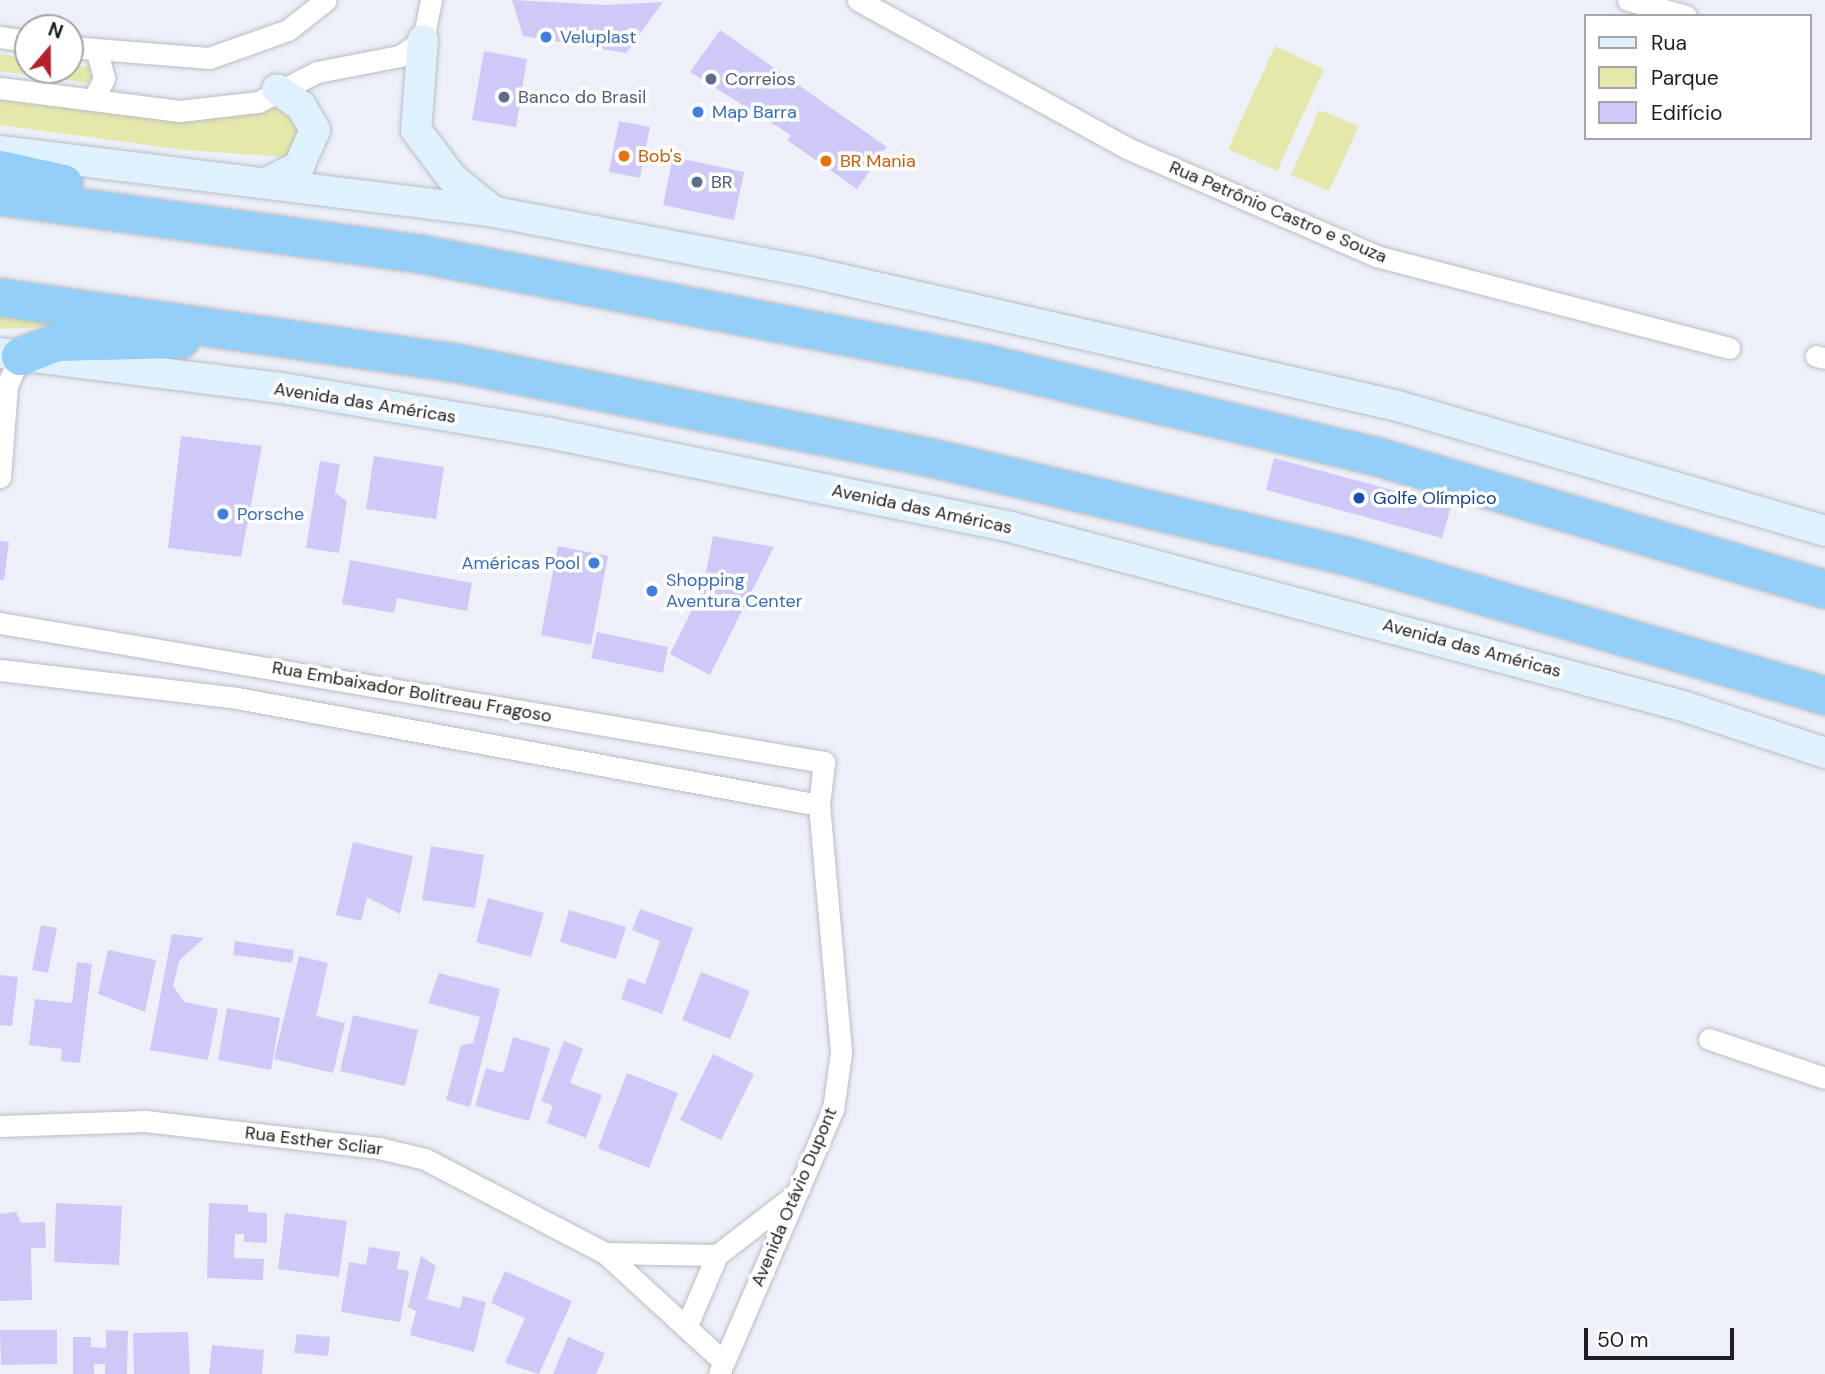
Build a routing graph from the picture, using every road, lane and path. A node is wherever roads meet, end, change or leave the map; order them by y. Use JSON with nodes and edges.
{"nodes":[{"id":1,"x":326,"y":0,"type":"edge"},
{"id":2,"x":431,"y":0,"type":"edge"},
{"id":3,"x":858,"y":0,"type":"edge"},
{"id":4,"x":1628,"y":0,"type":"edge"},
{"id":5,"x":1679,"y":14,"type":"edge"},
{"id":6,"x":423,"y":40,"type":"junction"},
{"id":7,"x":84,"y":49,"type":"edge"},
{"id":8,"x":97,"y":51,"type":"junction"},
{"id":9,"x":0,"y":88,"type":"edge"},
{"id":10,"x":276,"y":89,"type":"junction"},
{"id":11,"x":93,"y":100,"type":"junction"},
{"id":12,"x":0,"y":151,"type":"edge"},
{"id":13,"x":0,"y":169,"type":"edge"},
{"id":14,"x":270,"y":181,"type":"junction"},
{"id":15,"x":0,"y":196,"type":"edge"},
{"id":16,"x":495,"y":212,"type":"junction"},
{"id":17,"x":166,"y":215,"type":"junction"},
{"id":18,"x":0,"y":297,"type":"edge"},
{"id":19,"x":248,"y":332,"type":"junction"},
{"id":20,"x":1729,"y":348,"type":"dead end"},
{"id":21,"x":10,"y":354,"type":"edge"},
{"id":22,"x":0,"y":477,"type":"edge"},
{"id":23,"x":1825,"y":531,"type":"edge"},
{"id":24,"x":1825,"y":589,"type":"edge"},
{"id":25,"x":0,"y":623,"type":"edge"},
{"id":26,"x":239,"y":663,"type":"junction"},
{"id":27,"x":0,"y":670,"type":"edge"},
{"id":28,"x":1825,"y":695,"type":"edge"},
{"id":29,"x":237,"y":698,"type":"junction"},
{"id":30,"x":1825,"y":753,"type":"edge"},
{"id":31,"x":824,"y":762,"type":"joint"},
{"id":32,"x":819,"y":805,"type":"junction"},
{"id":33,"x":1709,"y":1039,"type":"dead end"},
{"id":34,"x":1825,"y":1078,"type":"edge"},
{"id":35,"x":0,"y":1126,"type":"edge"},
{"id":36,"x":798,"y":1193,"type":"junction"},
{"id":37,"x":605,"y":1253,"type":"junction"},
{"id":38,"x":717,"y":1255,"type":"junction"},
{"id":39,"x":687,"y":1325,"type":"junction"},
{"id":40,"x":721,"y":1368,"type":"edge"}],
"edges":[{"from":1,"to":8,"type":"street"},
{"from":2,"to":6,"type":"street"},
{"from":3,"to":20,"type":"street","name":"Rua Petrônio Castro e Souza"},
{"from":4,"to":5,"type":"street"},
{"from":6,"to":10,"type":"street"},
{"from":6,"to":16,"type":"main road"},
{"from":7,"to":8,"type":"street"},
{"from":8,"to":11,"type":"street"},
{"from":9,"to":11,"type":"street"},
{"from":10,"to":11,"type":"street"},
{"from":10,"to":14,"type":"main road"},
{"from":12,"to":14,"type":"main road"},
{"from":13,"to":17,"type":"highway"},
{"from":14,"to":16,"type":"main road"},
{"from":15,"to":17,"type":"highway"},
{"from":16,"to":23,"type":"main road"},
{"from":17,"to":24,"type":"highway"},
{"from":18,"to":19,"type":"highway"},
{"from":19,"to":21,"type":"highway"},
{"from":19,"to":28,"type":"highway"},
{"from":21,"to":22,"type":"street"},
{"from":21,"to":30,"type":"main road","name":"Avenida das Américas"},
{"from":25,"to":26,"type":"street","name":"Rua Embaixador Bolitreau Fragoso"},
{"from":26,"to":29,"type":"street"},
{"from":26,"to":31,"type":"street","name":"Rua Embaixador Bolitreau Fragoso"},
{"from":27,"to":29,"type":"street","name":"Rua Embaixador Bolitreau Fragoso"},
{"from":29,"to":32,"type":"street","name":"Rua Embaixador Bolitreau Fragoso"},
{"from":31,"to":32,"type":"street","name":"Avenida Otávio Dupont"},
{"from":32,"to":36,"type":"street","name":"Avenida Otávio Dupont"},
{"from":33,"to":34,"type":"street"},
{"from":35,"to":37,"type":"street","name":"Rua Esther Scliar"},
{"from":36,"to":38,"type":"street"},
{"from":36,"to":40,"type":"street","name":"Avenida Otávio Dupont"},
{"from":37,"to":38,"type":"street","name":"Rua Esther Scliar"},
{"from":37,"to":39,"type":"street","name":"Rua Esther Scliar"},
{"from":38,"to":39,"type":"street"},
{"from":39,"to":40,"type":"street","name":"Rua Esther Scliar"}]}
